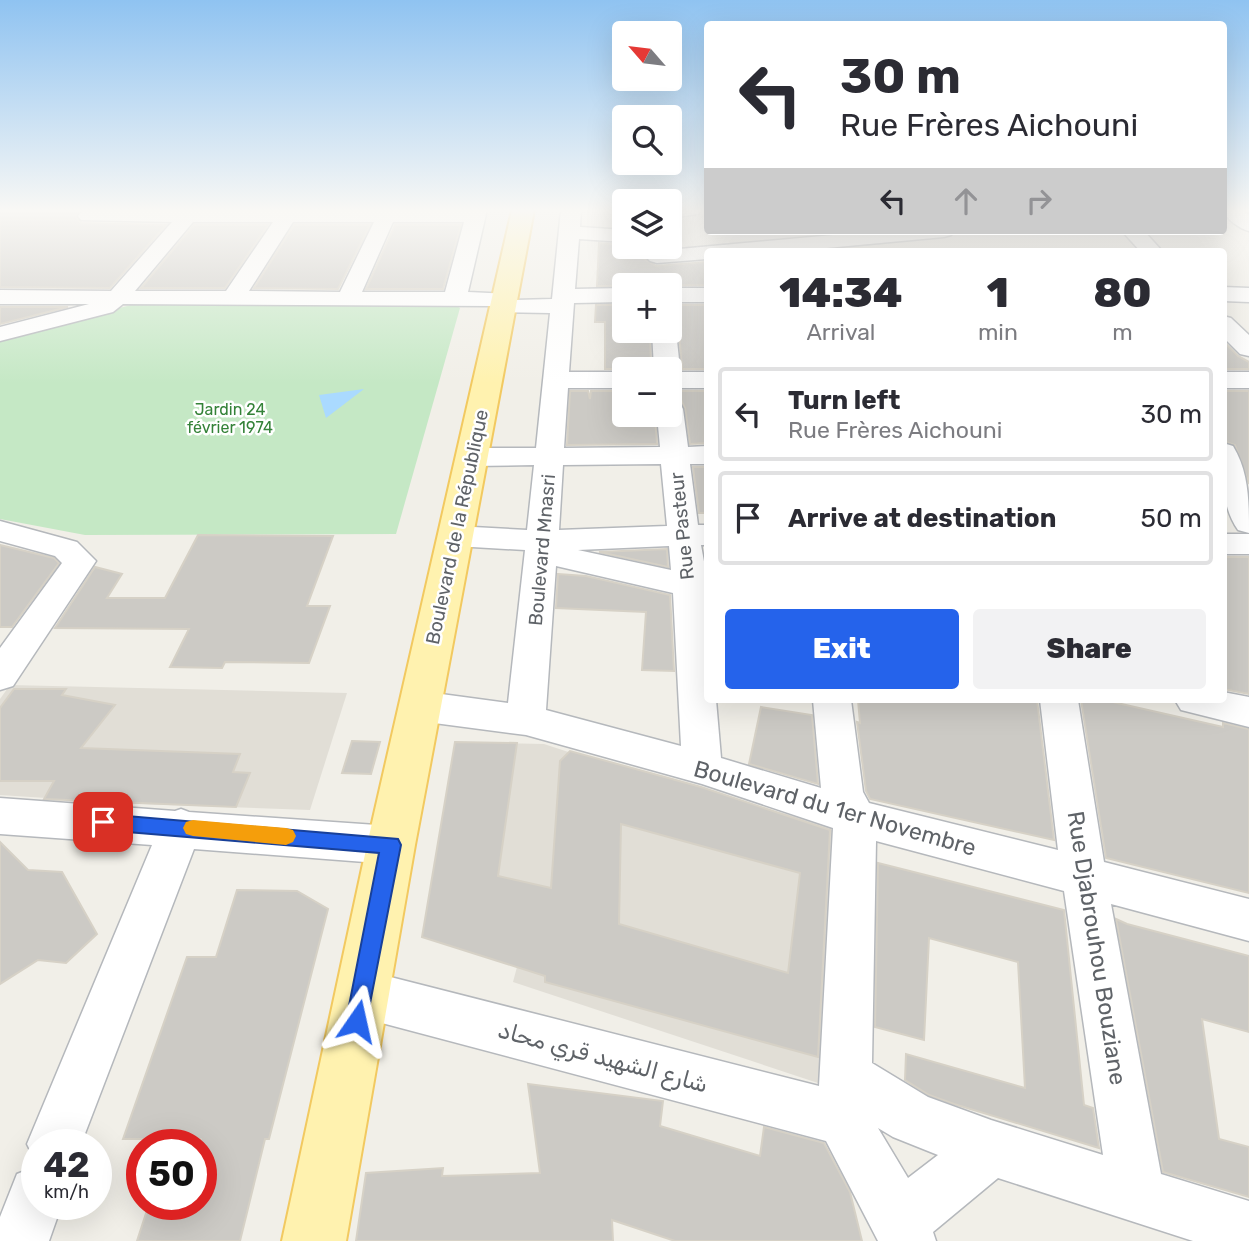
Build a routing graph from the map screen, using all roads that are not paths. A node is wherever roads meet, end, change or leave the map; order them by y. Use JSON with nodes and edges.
{"nodes":[{"id":1,"x":143,"y":268,"type":"edge"},
{"id":2,"x":252,"y":268,"type":"edge"},
{"id":3,"x":362,"y":268,"type":"edge"},
{"id":4,"x":463,"y":268,"type":"edge"},
{"id":5,"x":510,"y":268,"type":"edge"},
{"id":6,"x":566,"y":268,"type":"edge"},
{"id":7,"x":1227,"y":294,"type":"edge"},
{"id":8,"x":612,"y":295,"type":"edge"},
{"id":9,"x":682,"y":295,"type":"edge"},
{"id":10,"x":704,"y":295,"type":"edge"},
{"id":11,"x":1249,"y":295,"type":"edge"},
{"id":12,"x":0,"y":297,"type":"edge"},
{"id":13,"x":118,"y":297,"type":"junction"},
{"id":14,"x":564,"y":297,"type":"junction"},
{"id":15,"x":233,"y":298,"type":"junction"},
{"id":16,"x":504,"y":298,"type":"junction"},
{"id":17,"x":348,"y":299,"type":"junction"},
{"id":18,"x":455,"y":299,"type":"junction"},
{"id":19,"x":1227,"y":327,"type":"edge"},
{"id":20,"x":0,"y":334,"type":"edge"},
{"id":21,"x":1249,"y":349,"type":"edge"},
{"id":22,"x":558,"y":380,"type":"junction"},
{"id":23,"x":612,"y":380,"type":"edge"},
{"id":24,"x":682,"y":380,"type":"edge"},
{"id":25,"x":704,"y":380,"type":"edge"},
{"id":26,"x":1227,"y":380,"type":"edge"},
{"id":27,"x":1249,"y":380,"type":"edge"},
{"id":28,"x":678,"y":427,"type":"edge"},
{"id":29,"x":1249,"y":451,"type":"edge"},
{"id":30,"x":1227,"y":452,"type":"edge"},
{"id":31,"x":691,"y":455,"type":"edge"},
{"id":32,"x":550,"y":456,"type":"junction"},
{"id":33,"x":471,"y":457,"type":"junction"},
{"id":34,"x":1227,"y":463,"type":"edge"},
{"id":35,"x":1249,"y":523,"type":"edge"},
{"id":36,"x":0,"y":531,"type":"edge"},
{"id":37,"x":694,"y":535,"type":"edge"},
{"id":38,"x":455,"y":536,"type":"junction"},
{"id":39,"x":542,"y":541,"type":"junction"},
{"id":40,"x":1227,"y":544,"type":"edge"},
{"id":41,"x":1249,"y":544,"type":"edge"},
{"id":42,"x":698,"y":587,"type":"edge"},
{"id":43,"x":0,"y":676,"type":"edge"},
{"id":44,"x":832,"y":703,"type":"edge"},
{"id":45,"x":1059,"y":703,"type":"edge"},
{"id":46,"x":1208,"y":703,"type":"edge"},
{"id":47,"x":419,"y":706,"type":"junction"},
{"id":48,"x":1249,"y":712,"type":"edge"},
{"id":49,"x":526,"y":720,"type":"junction"},
{"id":50,"x":702,"y":768,"type":"junction"},
{"id":51,"x":0,"y":816,"type":"edge"},
{"id":52,"x":855,"y":817,"type":"junction"},
{"id":53,"x":181,"y":827,"type":"junction"},
{"id":54,"x":391,"y":845,"type":"junction"},
{"id":55,"x":1084,"y":878,"type":"junction"},
{"id":56,"x":1249,"y":920,"type":"edge"},
{"id":57,"x":363,"y":994,"type":"junction"},
{"id":58,"x":845,"y":1098,"type":"junction"},
{"id":59,"x":60,"y":1129,"type":"edge"},
{"id":60,"x":991,"y":1148,"type":"junction"},
{"id":61,"x":1137,"y":1196,"type":"junction"},
{"id":62,"x":28,"y":1220,"type":"edge"},
{"id":63,"x":1249,"y":1230,"type":"edge"},
{"id":64,"x":904,"y":1231,"type":"edge"},
{"id":65,"x":20,"y":1241,"type":"edge"},
{"id":66,"x":314,"y":1241,"type":"edge"}],
"edges":[{"from":1,"to":13,"type":"street"},
{"from":2,"to":15,"type":"street"},
{"from":3,"to":17,"type":"street"},
{"from":4,"to":18,"type":"street"},
{"from":5,"to":16,"type":"main road","name":"Boulevard de la République"},
{"from":6,"to":14,"type":"street","name":"Boulevard Mnasri"},
{"from":7,"to":11,"type":"street"},
{"from":8,"to":14,"type":"street"},
{"from":9,"to":10,"type":"street"},
{"from":12,"to":13,"type":"street"},
{"from":13,"to":15,"type":"street"},
{"from":13,"to":20,"type":"street"},
{"from":14,"to":16,"type":"street"},
{"from":14,"to":22,"type":"street","name":"Boulevard Mnasri"},
{"from":15,"to":17,"type":"street"},
{"from":16,"to":18,"type":"street"},
{"from":16,"to":33,"type":"main road","name":"Boulevard de la République"},
{"from":17,"to":18,"type":"street"},
{"from":19,"to":21,"type":"street"},
{"from":22,"to":23,"type":"street"},
{"from":22,"to":32,"type":"street","name":"Boulevard Mnasri"},
{"from":24,"to":25,"type":"street"},
{"from":26,"to":27,"type":"street"},
{"from":28,"to":31,"type":"street","name":"Rue Pasteur"},
{"from":29,"to":30,"type":"street"},
{"from":31,"to":32,"type":"street"},
{"from":31,"to":37,"type":"street","name":"Rue Pasteur"},
{"from":32,"to":33,"type":"street"},
{"from":32,"to":39,"type":"street","name":"Boulevard Mnasri"},
{"from":33,"to":38,"type":"main road","name":"Boulevard de la République"},
{"from":34,"to":35,"type":"street"},
{"from":36,"to":43,"type":"street"},
{"from":37,"to":39,"type":"street"},
{"from":37,"to":42,"type":"street","name":"Rue Pasteur"},
{"from":38,"to":39,"type":"street"},
{"from":38,"to":47,"type":"main road","name":"Boulevard de la République"},
{"from":39,"to":42,"type":"street"},
{"from":39,"to":49,"type":"street","name":"Boulevard Mnasri"},
{"from":40,"to":41,"type":"street"},
{"from":42,"to":50,"type":"street","name":"Rue Pasteur"},
{"from":44,"to":52,"type":"street"},
{"from":45,"to":55,"type":"street","name":"Rue Djabrouhou Bouziane"},
{"from":46,"to":48,"type":"street"},
{"from":47,"to":49,"type":"street","name":"Boulevard du 1er Novembre"},
{"from":47,"to":54,"type":"main road","name":"Boulevard de la République"},
{"from":49,"to":50,"type":"street","name":"Boulevard du 1er Novembre"},
{"from":50,"to":52,"type":"street","name":"Boulevard du 1er Novembre"},
{"from":51,"to":53,"type":"street"},
{"from":52,"to":55,"type":"street","name":"Boulevard du 1er Novembre"},
{"from":52,"to":58,"type":"street"},
{"from":53,"to":54,"type":"street"},
{"from":53,"to":59,"type":"street"},
{"from":54,"to":57,"type":"main road","name":"Boulevard de la République"},
{"from":55,"to":56,"type":"street","name":"Boulevard du 1er Novembre"},
{"from":55,"to":61,"type":"street","name":"Rue Djabrouhou Bouziane"},
{"from":57,"to":58,"type":"street","name":"شارع الشهيد قري محاد"},
{"from":57,"to":66,"type":"main road","name":"Boulevard de la République"},
{"from":58,"to":60,"type":"street","name":"شارع الشهيد قري محاد"},
{"from":58,"to":64,"type":"street"},
{"from":60,"to":61,"type":"street","name":"شارع الشهيد قري محاد"},
{"from":60,"to":64,"type":"street"},
{"from":61,"to":63,"type":"street","name":"شارع الشهيد قري محاد"},
{"from":62,"to":65,"type":"street"}]}
